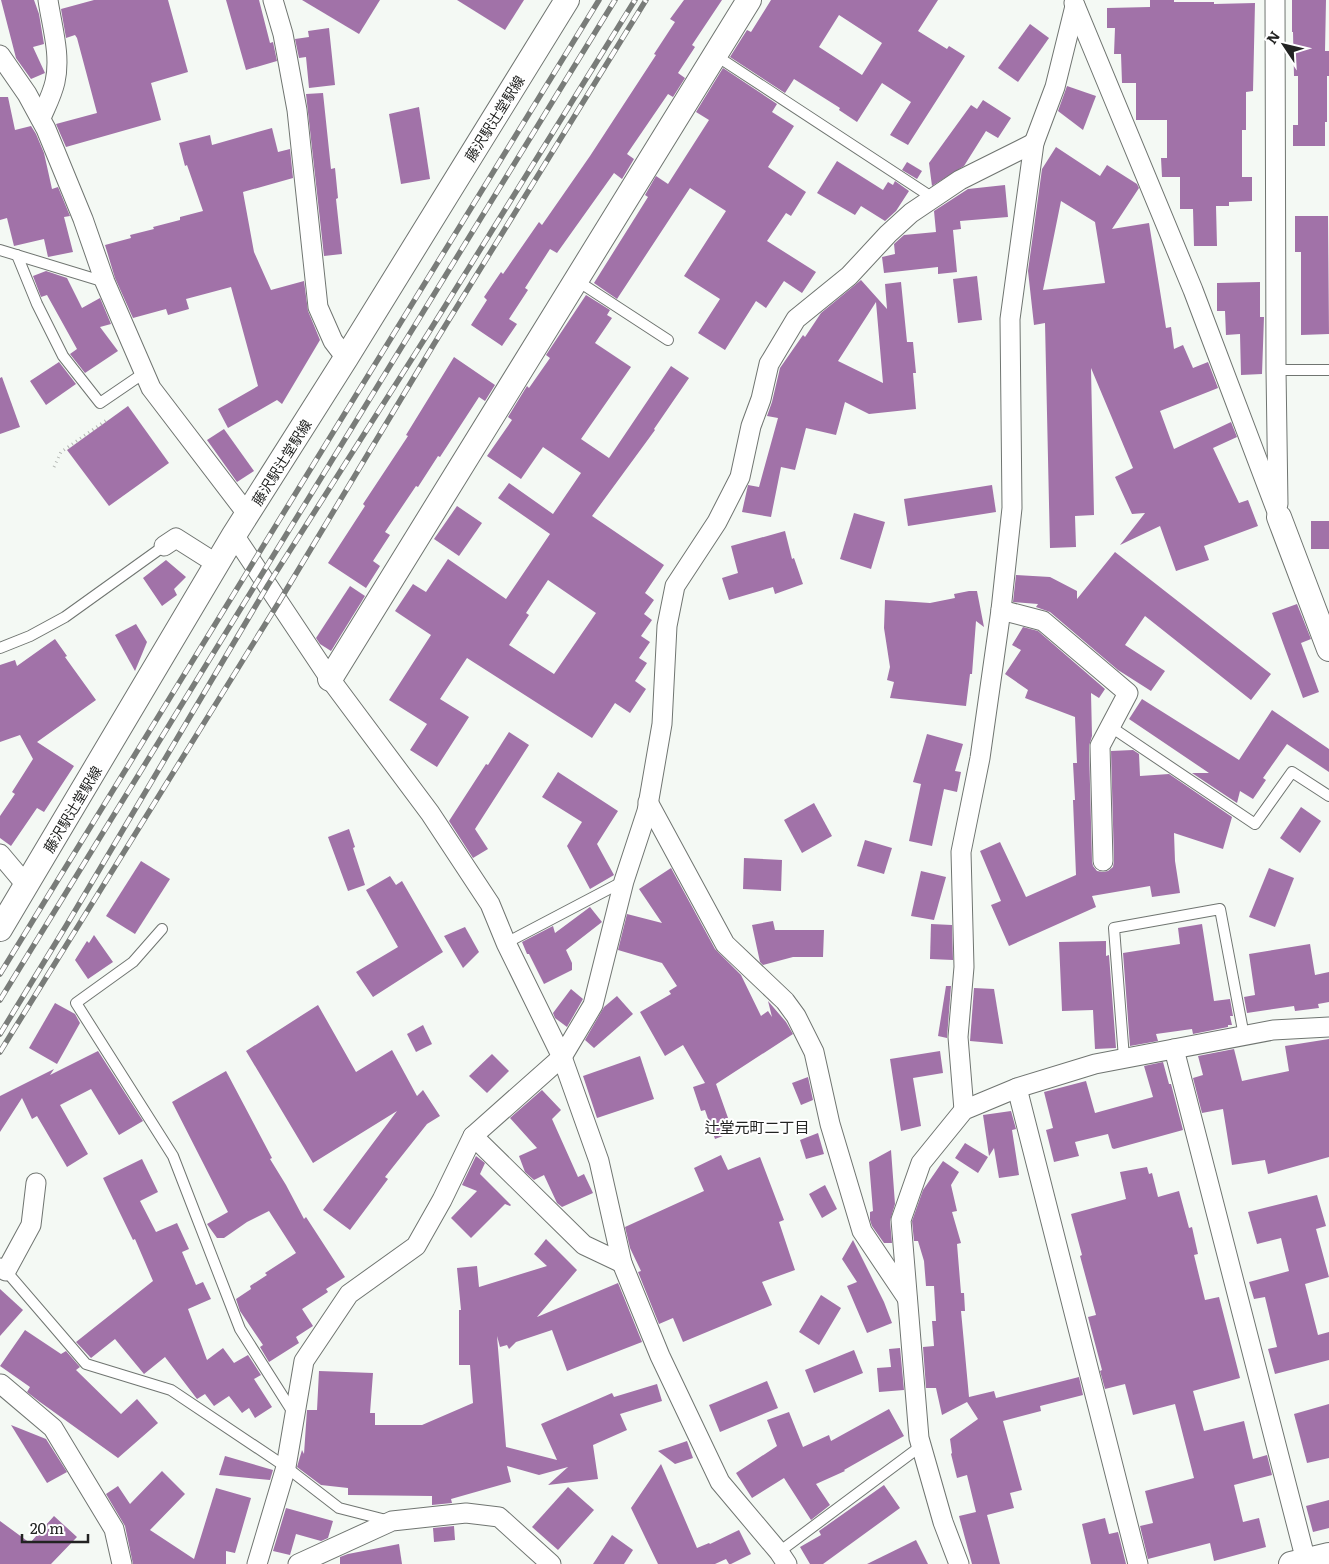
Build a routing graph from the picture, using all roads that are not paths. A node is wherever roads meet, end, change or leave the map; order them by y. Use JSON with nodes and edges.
{"nodes":[{"id":1,"x":48,"y":0,"type":"edge"},
{"id":2,"x":273,"y":0,"type":"edge"},
{"id":3,"x":568,"y":0,"type":"edge"},
{"id":4,"x":749,"y":0,"type":"edge"},
{"id":5,"x":1275,"y":0,"type":"edge"},
{"id":6,"x":1074,"y":3,"type":"edge"},
{"id":7,"x":0,"y":55,"type":"edge"},
{"id":8,"x":715,"y":55,"type":"junction"},
{"id":9,"x":40,"y":118,"type":"junction"},
{"id":10,"x":1034,"y":143,"type":"junction"},
{"id":11,"x":933,"y":198,"type":"junction"},
{"id":12,"x":0,"y":250,"type":"edge"},
{"id":13,"x":18,"y":254,"type":"junction"},
{"id":14,"x":576,"y":280,"type":"junction"},
{"id":15,"x":105,"y":282,"type":"junction"},
{"id":16,"x":668,"y":340,"type":"dead end"},
{"id":17,"x":346,"y":358,"type":"junction"},
{"id":18,"x":1276,"y":370,"type":"junction"},
{"id":19,"x":1329,"y":370,"type":"edge"},
{"id":20,"x":144,"y":373,"type":"junction"},
{"id":21,"x":248,"y":515,"type":"junction"},
{"id":22,"x":1279,"y":518,"type":"junction"},
{"id":23,"x":234,"y":535,"type":"junction"},
{"id":24,"x":164,"y":546,"type":"joint"},
{"id":25,"x":217,"y":564,"type":"junction"},
{"id":26,"x":1001,"y":610,"type":"junction"},
{"id":27,"x":0,"y":648,"type":"edge"},
{"id":28,"x":1329,"y":648,"type":"edge"},
{"id":29,"x":330,"y":679,"type":"junction"},
{"id":30,"x":1111,"y":727,"type":"junction"},
{"id":31,"x":1329,"y":796,"type":"edge"},
{"id":32,"x":648,"y":802,"type":"junction"},
{"id":33,"x":0,"y":854,"type":"edge"},
{"id":34,"x":1103,"y":862,"type":"dead end"},
{"id":35,"x":624,"y":881,"type":"junction"},
{"id":36,"x":27,"y":886,"type":"junction"},
{"id":37,"x":0,"y":929,"type":"edge"},
{"id":38,"x":162,"y":929,"type":"dead end"},
{"id":39,"x":506,"y":943,"type":"junction"},
{"id":40,"x":1329,"y":1027,"type":"edge"},
{"id":41,"x":1244,"y":1036,"type":"junction"},
{"id":42,"x":1174,"y":1049,"type":"junction"},
{"id":43,"x":562,"y":1057,"type":"junction"},
{"id":44,"x":1124,"y":1058,"type":"junction"},
{"id":45,"x":1018,"y":1088,"type":"junction"},
{"id":46,"x":964,"y":1110,"type":"junction"},
{"id":47,"x":473,"y":1136,"type":"junction"},
{"id":48,"x":36,"y":1183,"type":"dead end"},
{"id":49,"x":622,"y":1263,"type":"junction"},
{"id":50,"x":3,"y":1270,"type":"edge"},
{"id":51,"x":908,"y":1299,"type":"junction"},
{"id":52,"x":1,"y":1384,"type":"edge"},
{"id":53,"x":294,"y":1415,"type":"junction"},
{"id":54,"x":921,"y":1446,"type":"junction"},
{"id":55,"x":286,"y":1467,"type":"junction"},
{"id":56,"x":392,"y":1521,"type":"junction"},
{"id":57,"x":1329,"y":1555,"type":"edge"},
{"id":58,"x":779,"y":1559,"type":"edge"},
{"id":59,"x":1298,"y":1562,"type":"edge"},
{"id":60,"x":122,"y":1564,"type":"edge"},
{"id":61,"x":257,"y":1564,"type":"edge"},
{"id":62,"x":298,"y":1564,"type":"edge"},
{"id":63,"x":551,"y":1564,"type":"edge"},
{"id":64,"x":959,"y":1564,"type":"edge"},
{"id":65,"x":1138,"y":1564,"type":"edge"}],
"edges":[{"from":1,"to":9,"type":"street"},
{"from":2,"to":17,"type":"street"},
{"from":3,"to":17,"type":"street","name":"藤沢駅辻堂駅線"},
{"from":4,"to":8,"type":"street"},
{"from":5,"to":18,"type":"street"},
{"from":6,"to":10,"type":"street"},
{"from":6,"to":22,"type":"street"},
{"from":7,"to":9,"type":"street"},
{"from":8,"to":11,"type":"lane"},
{"from":8,"to":14,"type":"street"},
{"from":9,"to":15,"type":"street"},
{"from":10,"to":11,"type":"street"},
{"from":10,"to":26,"type":"street"},
{"from":11,"to":32,"type":"street"},
{"from":12,"to":13,"type":"lane"},
{"from":13,"to":15,"type":"lane"},
{"from":13,"to":20,"type":"lane"},
{"from":14,"to":16,"type":"lane"},
{"from":14,"to":29,"type":"street"},
{"from":15,"to":20,"type":"street"},
{"from":17,"to":21,"type":"street","name":"藤沢駅辻堂駅線"},
{"from":18,"to":19,"type":"lane"},
{"from":18,"to":22,"type":"street"},
{"from":20,"to":21,"type":"street"},
{"from":21,"to":23,"type":"street","name":"藤沢駅辻堂駅線"},
{"from":22,"to":28,"type":"street"},
{"from":23,"to":25,"type":"street","name":"藤沢駅辻堂駅線"},
{"from":23,"to":29,"type":"street"},
{"from":24,"to":25,"type":"street"},
{"from":24,"to":27,"type":"lane"},
{"from":25,"to":36,"type":"street","name":"藤沢駅辻堂駅線"},
{"from":26,"to":30,"type":"street"},
{"from":26,"to":46,"type":"street"},
{"from":29,"to":39,"type":"street"},
{"from":30,"to":31,"type":"lane"},
{"from":30,"to":34,"type":"street"},
{"from":32,"to":35,"type":"street"},
{"from":32,"to":51,"type":"street"},
{"from":33,"to":36,"type":"street"},
{"from":35,"to":39,"type":"lane"},
{"from":35,"to":43,"type":"street"},
{"from":36,"to":37,"type":"street","name":"藤沢駅辻堂駅線"},
{"from":38,"to":53,"type":"lane"},
{"from":39,"to":43,"type":"street"},
{"from":40,"to":41,"type":"street"},
{"from":41,"to":42,"type":"street"},
{"from":41,"to":44,"type":"lane"},
{"from":42,"to":44,"type":"street"},
{"from":42,"to":59,"type":"street"},
{"from":43,"to":47,"type":"street"},
{"from":43,"to":49,"type":"street"},
{"from":44,"to":45,"type":"street"},
{"from":45,"to":46,"type":"street"},
{"from":45,"to":65,"type":"street"},
{"from":46,"to":51,"type":"street"},
{"from":47,"to":49,"type":"street"},
{"from":47,"to":53,"type":"street"},
{"from":48,"to":50,"type":"street"},
{"from":49,"to":58,"type":"street"},
{"from":50,"to":55,"type":"lane"},
{"from":51,"to":54,"type":"street"},
{"from":52,"to":60,"type":"street"},
{"from":53,"to":55,"type":"street"},
{"from":54,"to":58,"type":"lane"},
{"from":54,"to":64,"type":"street"},
{"from":55,"to":56,"type":"lane"},
{"from":55,"to":61,"type":"street"},
{"from":56,"to":62,"type":"street"},
{"from":56,"to":63,"type":"street"},
{"from":57,"to":59,"type":"street"}]}
